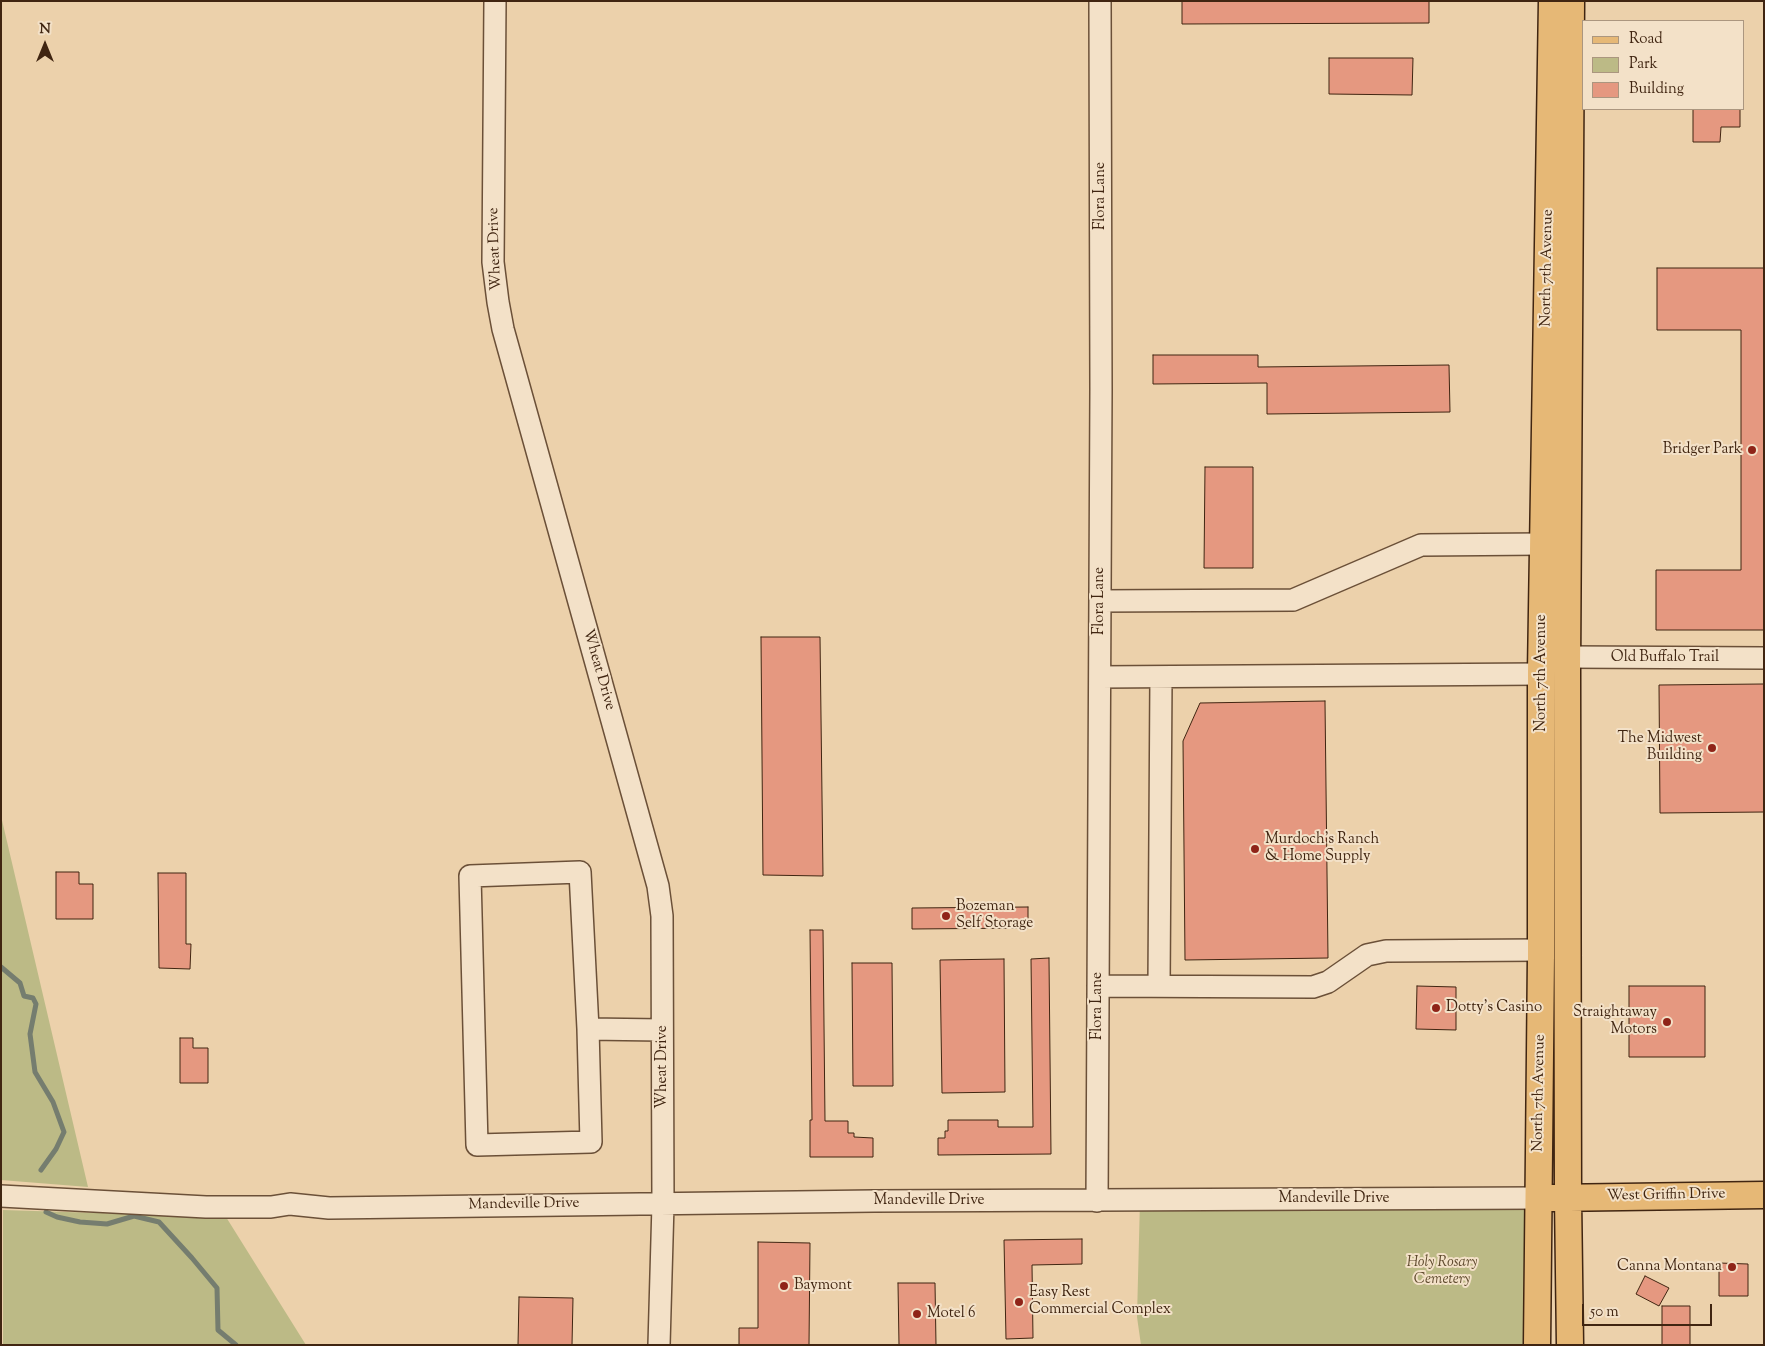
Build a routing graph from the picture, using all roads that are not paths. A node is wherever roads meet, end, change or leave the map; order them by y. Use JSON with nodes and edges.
{"nodes":[{"id":1,"x":495,"y":1,"type":"edge"},
{"id":2,"x":1100,"y":1,"type":"edge"},
{"id":3,"x":1552,"y":1,"type":"edge"},
{"id":4,"x":1571,"y":1,"type":"edge"},
{"id":5,"x":1543,"y":544,"type":"junction"},
{"id":6,"x":1100,"y":601,"type":"junction"},
{"id":7,"x":1567,"y":657,"type":"junction"},
{"id":8,"x":1764,"y":658,"type":"edge"},
{"id":9,"x":1541,"y":674,"type":"junction"},
{"id":10,"x":1100,"y":677,"type":"junction"},
{"id":11,"x":1161,"y":677,"type":"junction"},
{"id":12,"x":1541,"y":950,"type":"junction"},
{"id":13,"x":1098,"y":986,"type":"junction"},
{"id":14,"x":1159,"y":986,"type":"junction"},
{"id":15,"x":588,"y":1029,"type":"junction"},
{"id":16,"x":662,"y":1030,"type":"junction"},
{"id":17,"x":1764,"y":1194,"type":"edge"},
{"id":18,"x":1,"y":1196,"type":"edge"},
{"id":19,"x":1539,"y":1198,"type":"junction"},
{"id":20,"x":1568,"y":1198,"type":"junction"},
{"id":21,"x":1097,"y":1200,"type":"junction"},
{"id":22,"x":663,"y":1204,"type":"junction"},
{"id":23,"x":659,"y":1345,"type":"edge"},
{"id":24,"x":1537,"y":1345,"type":"edge"},
{"id":25,"x":1570,"y":1345,"type":"edge"}],
"edges":[{"from":1,"to":16,"type":"street","name":"Wheat Drive"},
{"from":2,"to":6,"type":"street","name":"Flora Lane"},
{"from":3,"to":5,"type":"main road","name":"North 7th Avenue"},
{"from":4,"to":7,"type":"main road","name":"North 7th Avenue"},
{"from":5,"to":6,"type":"street"},
{"from":5,"to":9,"type":"main road","name":"North 7th Avenue"},
{"from":6,"to":10,"type":"street","name":"Flora Lane"},
{"from":7,"to":8,"type":"street","name":"Old Buffalo Trail"},
{"from":7,"to":20,"type":"main road","name":"North 7th Avenue"},
{"from":9,"to":11,"type":"street"},
{"from":9,"to":12,"type":"main road","name":"North 7th Avenue"},
{"from":10,"to":11,"type":"street"},
{"from":10,"to":13,"type":"street","name":"Flora Lane"},
{"from":11,"to":14,"type":"street"},
{"from":12,"to":14,"type":"street"},
{"from":12,"to":19,"type":"main road","name":"North 7th Avenue"},
{"from":13,"to":14,"type":"street"},
{"from":13,"to":21,"type":"street","name":"Flora Lane"},
{"from":15,"to":15,"type":"street"},
{"from":15,"to":16,"type":"street"},
{"from":16,"to":22,"type":"street","name":"Wheat Drive"},
{"from":17,"to":20,"type":"main road","name":"West Griffin Drive"},
{"from":18,"to":22,"type":"street","name":"Mandeville Drive"},
{"from":19,"to":20,"type":"main road","name":"Mandeville Drive"},
{"from":19,"to":21,"type":"street","name":"Mandeville Drive"},
{"from":19,"to":24,"type":"main road","name":"North 7th Avenue"},
{"from":20,"to":25,"type":"main road","name":"North 7th Avenue"},
{"from":21,"to":22,"type":"street","name":"Mandeville Drive"},
{"from":22,"to":23,"type":"street","name":"Wheat Drive"}]}
